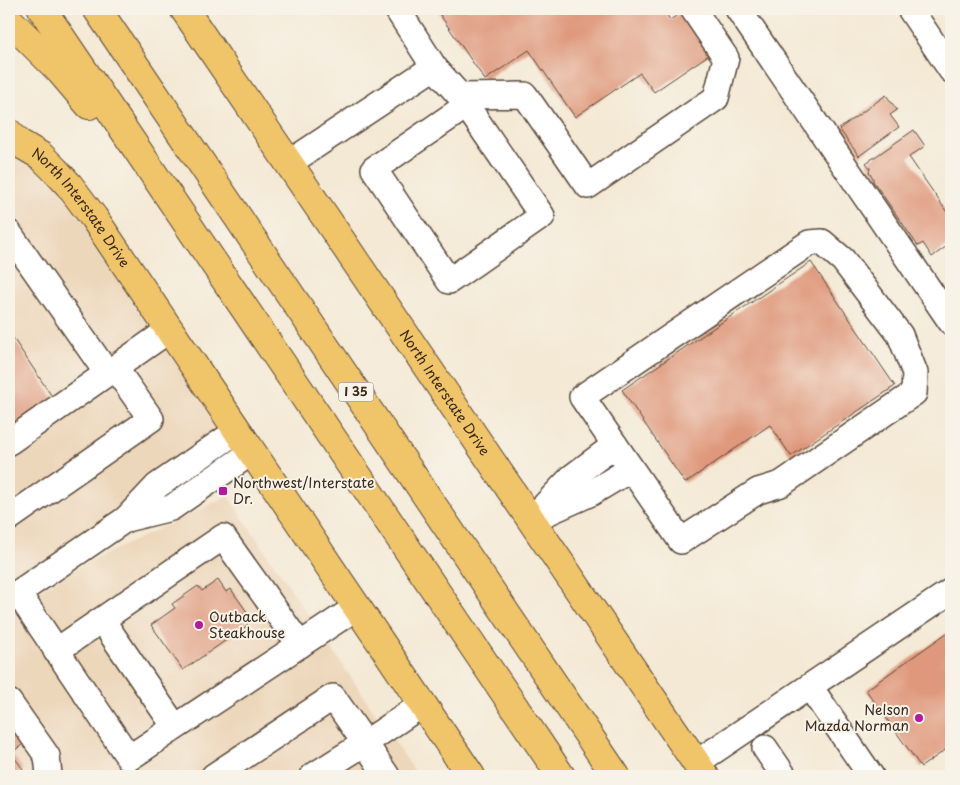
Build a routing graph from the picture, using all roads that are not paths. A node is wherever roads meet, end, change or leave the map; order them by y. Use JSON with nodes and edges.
{"nodes":[{"id":1,"x":42,"y":9,"type":"edge"},
{"id":2,"x":97,"y":9,"type":"edge"},
{"id":3,"x":184,"y":9,"type":"edge"},
{"id":4,"x":397,"y":9,"type":"edge"},
{"id":5,"x":730,"y":9,"type":"edge"},
{"id":6,"x":738,"y":9,"type":"edge"},
{"id":7,"x":910,"y":9,"type":"edge"},
{"id":8,"x":699,"y":17,"type":"edge"},
{"id":9,"x":9,"y":20,"type":"edge"},
{"id":10,"x":434,"y":67,"type":"junction"},
{"id":11,"x":951,"y":70,"type":"edge"},
{"id":12,"x":463,"y":101,"type":"junction"},
{"id":13,"x":12,"y":138,"type":"edge"},
{"id":14,"x":288,"y":163,"type":"junction"},
{"id":15,"x":170,"y":196,"type":"junction"},
{"id":16,"x":9,"y":233,"type":"edge"},
{"id":17,"x":951,"y":322,"type":"edge"},
{"id":18,"x":169,"y":330,"type":"junction"},
{"id":19,"x":111,"y":370,"type":"junction"},
{"id":20,"x":9,"y":442,"type":"edge"},
{"id":21,"x":245,"y":442,"type":"junction"},
{"id":22,"x":615,"y":445,"type":"junction"},
{"id":23,"x":631,"y":469,"type":"junction"},
{"id":24,"x":9,"y":518,"type":"edge"},
{"id":25,"x":531,"y":520,"type":"junction"},
{"id":26,"x":951,"y":591,"type":"edge"},
{"id":27,"x":13,"y":596,"type":"edge"},
{"id":28,"x":357,"y":607,"type":"junction"},
{"id":29,"x":102,"y":620,"type":"junction"},
{"id":30,"x":300,"y":645,"type":"junction"},
{"id":31,"x":56,"y":651,"type":"junction"},
{"id":32,"x":810,"y":687,"type":"junction"},
{"id":33,"x":9,"y":702,"type":"edge"},
{"id":34,"x":423,"y":704,"type":"junction"},
{"id":35,"x":175,"y":727,"type":"junction"},
{"id":36,"x":365,"y":743,"type":"junction"},
{"id":37,"x":765,"y":748,"type":"dead end"},
{"id":38,"x":701,"y":770,"type":"edge"},
{"id":39,"x":48,"y":776,"type":"edge"},
{"id":40,"x":214,"y":776,"type":"edge"},
{"id":41,"x":314,"y":776,"type":"edge"},
{"id":42,"x":387,"y":776,"type":"edge"},
{"id":43,"x":471,"y":776,"type":"edge"},
{"id":44,"x":561,"y":776,"type":"edge"},
{"id":45,"x":616,"y":776,"type":"edge"},
{"id":46,"x":784,"y":776,"type":"edge"},
{"id":47,"x":871,"y":776,"type":"edge"}],
"edges":[{"from":1,"to":15,"type":"main road"},
{"from":2,"to":45,"type":"main road","number":"I 35"},
{"from":3,"to":14,"type":"main road","name":"North Interstate Drive"},
{"from":4,"to":10,"type":"street"},
{"from":5,"to":8,"type":"street"},
{"from":6,"to":17,"type":"street"},
{"from":7,"to":11,"type":"street"},
{"from":8,"to":12,"type":"street"},
{"from":9,"to":15,"type":"main road"},
{"from":10,"to":12,"type":"street"},
{"from":10,"to":14,"type":"street"},
{"from":12,"to":12,"type":"street"},
{"from":13,"to":18,"type":"main road","name":"North Interstate Drive"},
{"from":14,"to":25,"type":"main road","name":"North Interstate Drive"},
{"from":15,"to":44,"type":"main road"},
{"from":16,"to":19,"type":"street"},
{"from":18,"to":19,"type":"street"},
{"from":18,"to":21,"type":"main road","name":"North Interstate Drive"},
{"from":19,"to":20,"type":"street"},
{"from":19,"to":24,"type":"street"},
{"from":21,"to":27,"type":"street"},
{"from":21,"to":28,"type":"main road","name":"North Interstate Drive"},
{"from":22,"to":23,"type":"street"},
{"from":22,"to":23,"type":"street"},
{"from":22,"to":25,"type":"street"},
{"from":23,"to":25,"type":"street"},
{"from":25,"to":38,"type":"main road","name":"North Interstate Drive"},
{"from":26,"to":32,"type":"street"},
{"from":27,"to":31,"type":"street"},
{"from":28,"to":30,"type":"street"},
{"from":28,"to":34,"type":"main road","name":"North Interstate Drive"},
{"from":29,"to":30,"type":"street"},
{"from":29,"to":31,"type":"street"},
{"from":29,"to":35,"type":"street"},
{"from":30,"to":35,"type":"street"},
{"from":31,"to":35,"type":"street"},
{"from":32,"to":38,"type":"street"},
{"from":32,"to":47,"type":"street"},
{"from":33,"to":39,"type":"street"},
{"from":34,"to":36,"type":"street"},
{"from":34,"to":43,"type":"main road","name":"North Interstate Drive"},
{"from":36,"to":40,"type":"street"},
{"from":36,"to":41,"type":"street"},
{"from":36,"to":42,"type":"street"},
{"from":37,"to":46,"type":"street"}]}
